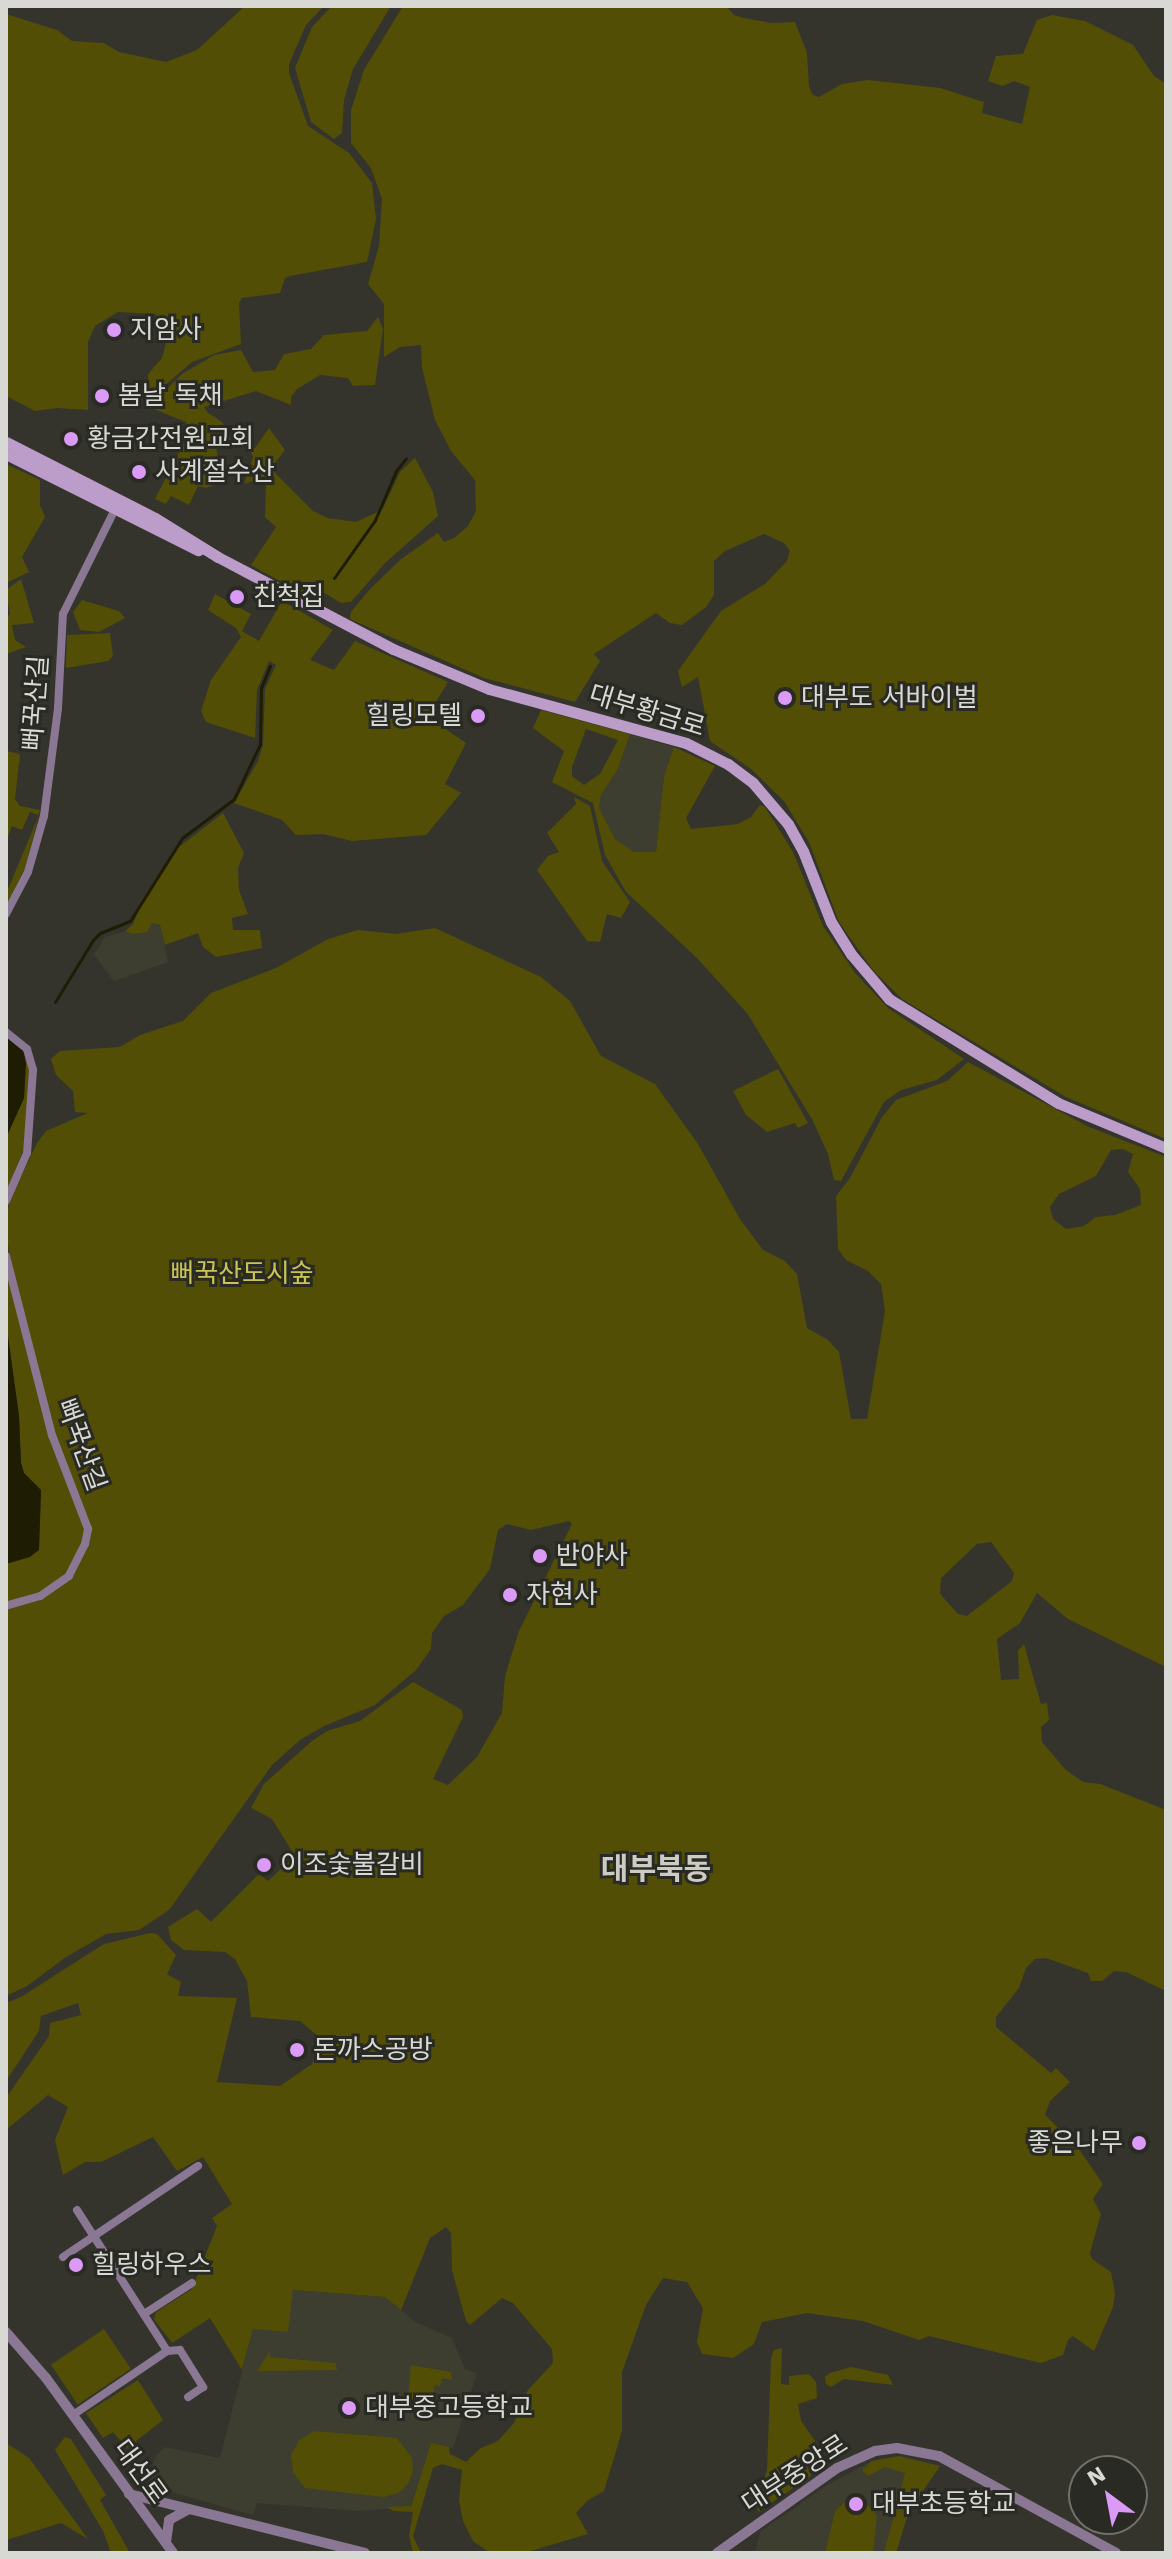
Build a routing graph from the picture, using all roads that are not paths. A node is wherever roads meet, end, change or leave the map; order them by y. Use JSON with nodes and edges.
{"nodes":[{"id":1,"x":6,"y":442,"type":"edge"},
{"id":2,"x":6,"y":454,"type":"edge"},
{"id":3,"x":117,"y":505,"type":"junction"},
{"id":4,"x":6,"y":914,"type":"edge"},
{"id":5,"x":6,"y":1032,"type":"edge"},
{"id":6,"x":1166,"y":1148,"type":"edge"},
{"id":7,"x":6,"y":1201,"type":"edge"},
{"id":8,"x":6,"y":1256,"type":"edge"},
{"id":9,"x":6,"y":1606,"type":"edge"},
{"id":10,"x":198,"y":2166,"type":"dead end"},
{"id":11,"x":77,"y":2210,"type":"dead end"},
{"id":12,"x":94,"y":2236,"type":"junction"},
{"id":13,"x":63,"y":2257,"type":"dead end"},
{"id":14,"x":192,"y":2283,"type":"dead end"},
{"id":15,"x":144,"y":2314,"type":"junction"},
{"id":16,"x":6,"y":2332,"type":"edge"},
{"id":17,"x":167,"y":2351,"type":"junction"},
{"id":18,"x":188,"y":2397,"type":"dead end"},
{"id":19,"x":73,"y":2415,"type":"junction"},
{"id":20,"x":129,"y":2494,"type":"junction"},
{"id":21,"x":189,"y":2510,"type":"junction"},
{"id":22,"x":170,"y":2549,"type":"edge"},
{"id":23,"x":365,"y":2553,"type":"edge"},
{"id":24,"x":717,"y":2553,"type":"edge"},
{"id":25,"x":1116,"y":2553,"type":"edge"}],
"edges":[{"from":1,"to":3,"type":"main road","name":"대부황금로"},
{"from":2,"to":3,"type":"main road","name":"대부황금로"},
{"from":3,"to":4,"type":"street","name":"뻐꾹산길"},
{"from":3,"to":6,"type":"main road","name":"대부황금로"},
{"from":5,"to":7,"type":"street"},
{"from":8,"to":9,"type":"street","name":"뻐꾹산길"},
{"from":10,"to":12,"type":"street"},
{"from":11,"to":12,"type":"street"},
{"from":12,"to":13,"type":"street"},
{"from":12,"to":15,"type":"street"},
{"from":14,"to":15,"type":"street"},
{"from":15,"to":17,"type":"street"},
{"from":16,"to":19,"type":"street","name":"대선로"},
{"from":17,"to":18,"type":"street"},
{"from":17,"to":19,"type":"street"},
{"from":19,"to":20,"type":"street","name":"대선로"},
{"from":20,"to":21,"type":"street"},
{"from":20,"to":22,"type":"street","name":"대선로"},
{"from":21,"to":22,"type":"street"},
{"from":21,"to":23,"type":"street"},
{"from":24,"to":25,"type":"street","name":"대부중앙로"}]}
